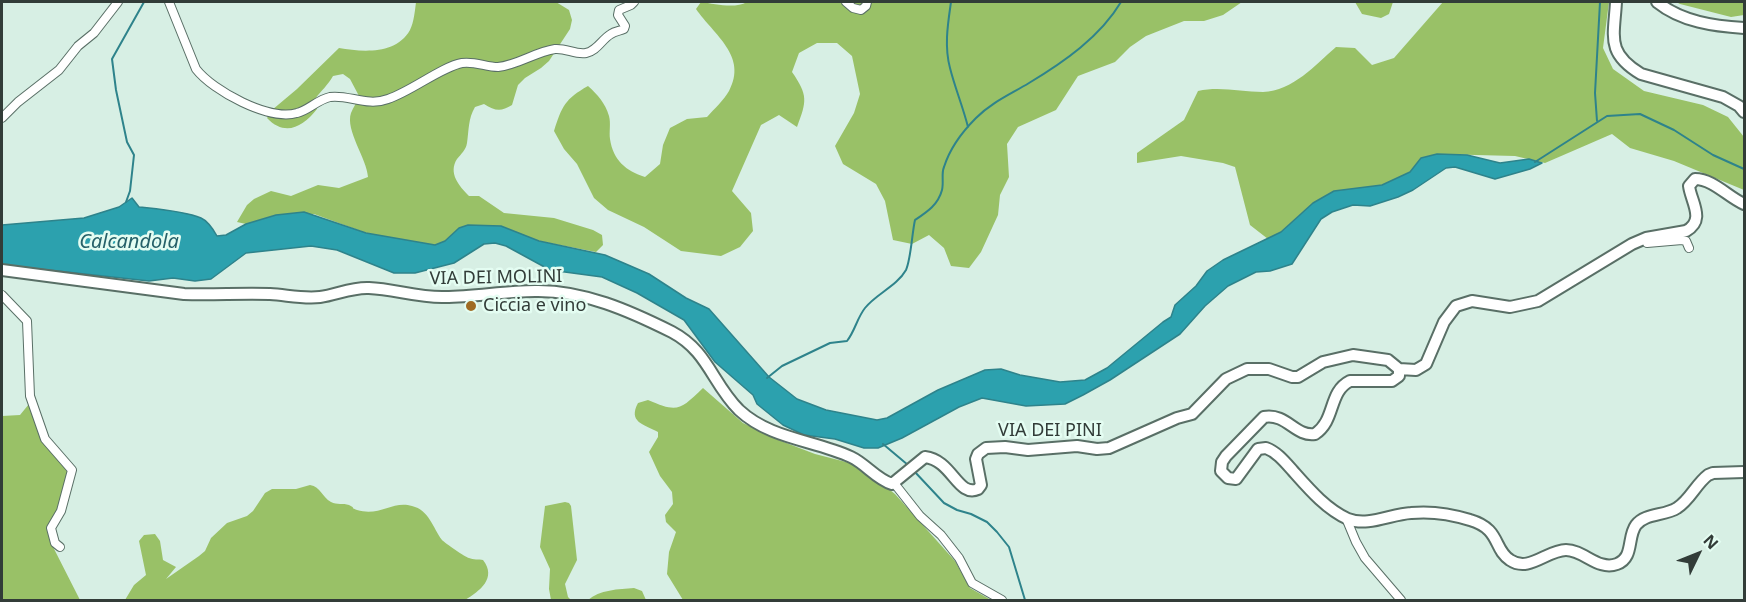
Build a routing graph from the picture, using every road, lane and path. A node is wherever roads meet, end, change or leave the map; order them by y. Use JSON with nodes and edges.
{"nodes":[{"id":1,"x":118,"y":2,"type":"edge"},
{"id":2,"x":168,"y":2,"type":"edge"},
{"id":3,"x":634,"y":2,"type":"edge"},
{"id":4,"x":846,"y":2,"type":"edge"},
{"id":5,"x":867,"y":2,"type":"edge"},
{"id":6,"x":1616,"y":2,"type":"edge"},
{"id":7,"x":1657,"y":2,"type":"edge"},
{"id":8,"x":1744,"y":28,"type":"edge"},
{"id":9,"x":1744,"y":112,"type":"edge"},
{"id":10,"x":2,"y":118,"type":"edge"},
{"id":11,"x":1744,"y":204,"type":"edge"},
{"id":12,"x":1689,"y":248,"type":"dead end"},
{"id":13,"x":1617,"y":253,"type":"junction"},
{"id":14,"x":2,"y":270,"type":"edge"},
{"id":15,"x":2,"y":295,"type":"edge"},
{"id":16,"x":1399,"y":369,"type":"junction"},
{"id":17,"x":1744,"y":472,"type":"edge"},
{"id":18,"x":896,"y":482,"type":"junction"},
{"id":19,"x":1346,"y":518,"type":"junction"},
{"id":20,"x":60,"y":547,"type":"dead end"},
{"id":21,"x":1002,"y":600,"type":"edge"},
{"id":22,"x":1401,"y":600,"type":"edge"}],
"edges":[{"from":1,"to":10,"type":"street"},
{"from":2,"to":3,"type":"street"},
{"from":4,"to":5,"type":"street"},
{"from":6,"to":9,"type":"street"},
{"from":7,"to":8,"type":"street"},
{"from":11,"to":13,"type":"street"},
{"from":12,"to":13,"type":"street"},
{"from":13,"to":16,"type":"street"},
{"from":14,"to":18,"type":"street","name":"VIA DEI MOLINI"},
{"from":15,"to":20,"type":"street"},
{"from":16,"to":18,"type":"street","name":"VIA DEI PINI"},
{"from":16,"to":19,"type":"street"},
{"from":17,"to":19,"type":"street"},
{"from":18,"to":21,"type":"street"},
{"from":19,"to":22,"type":"street"}]}
